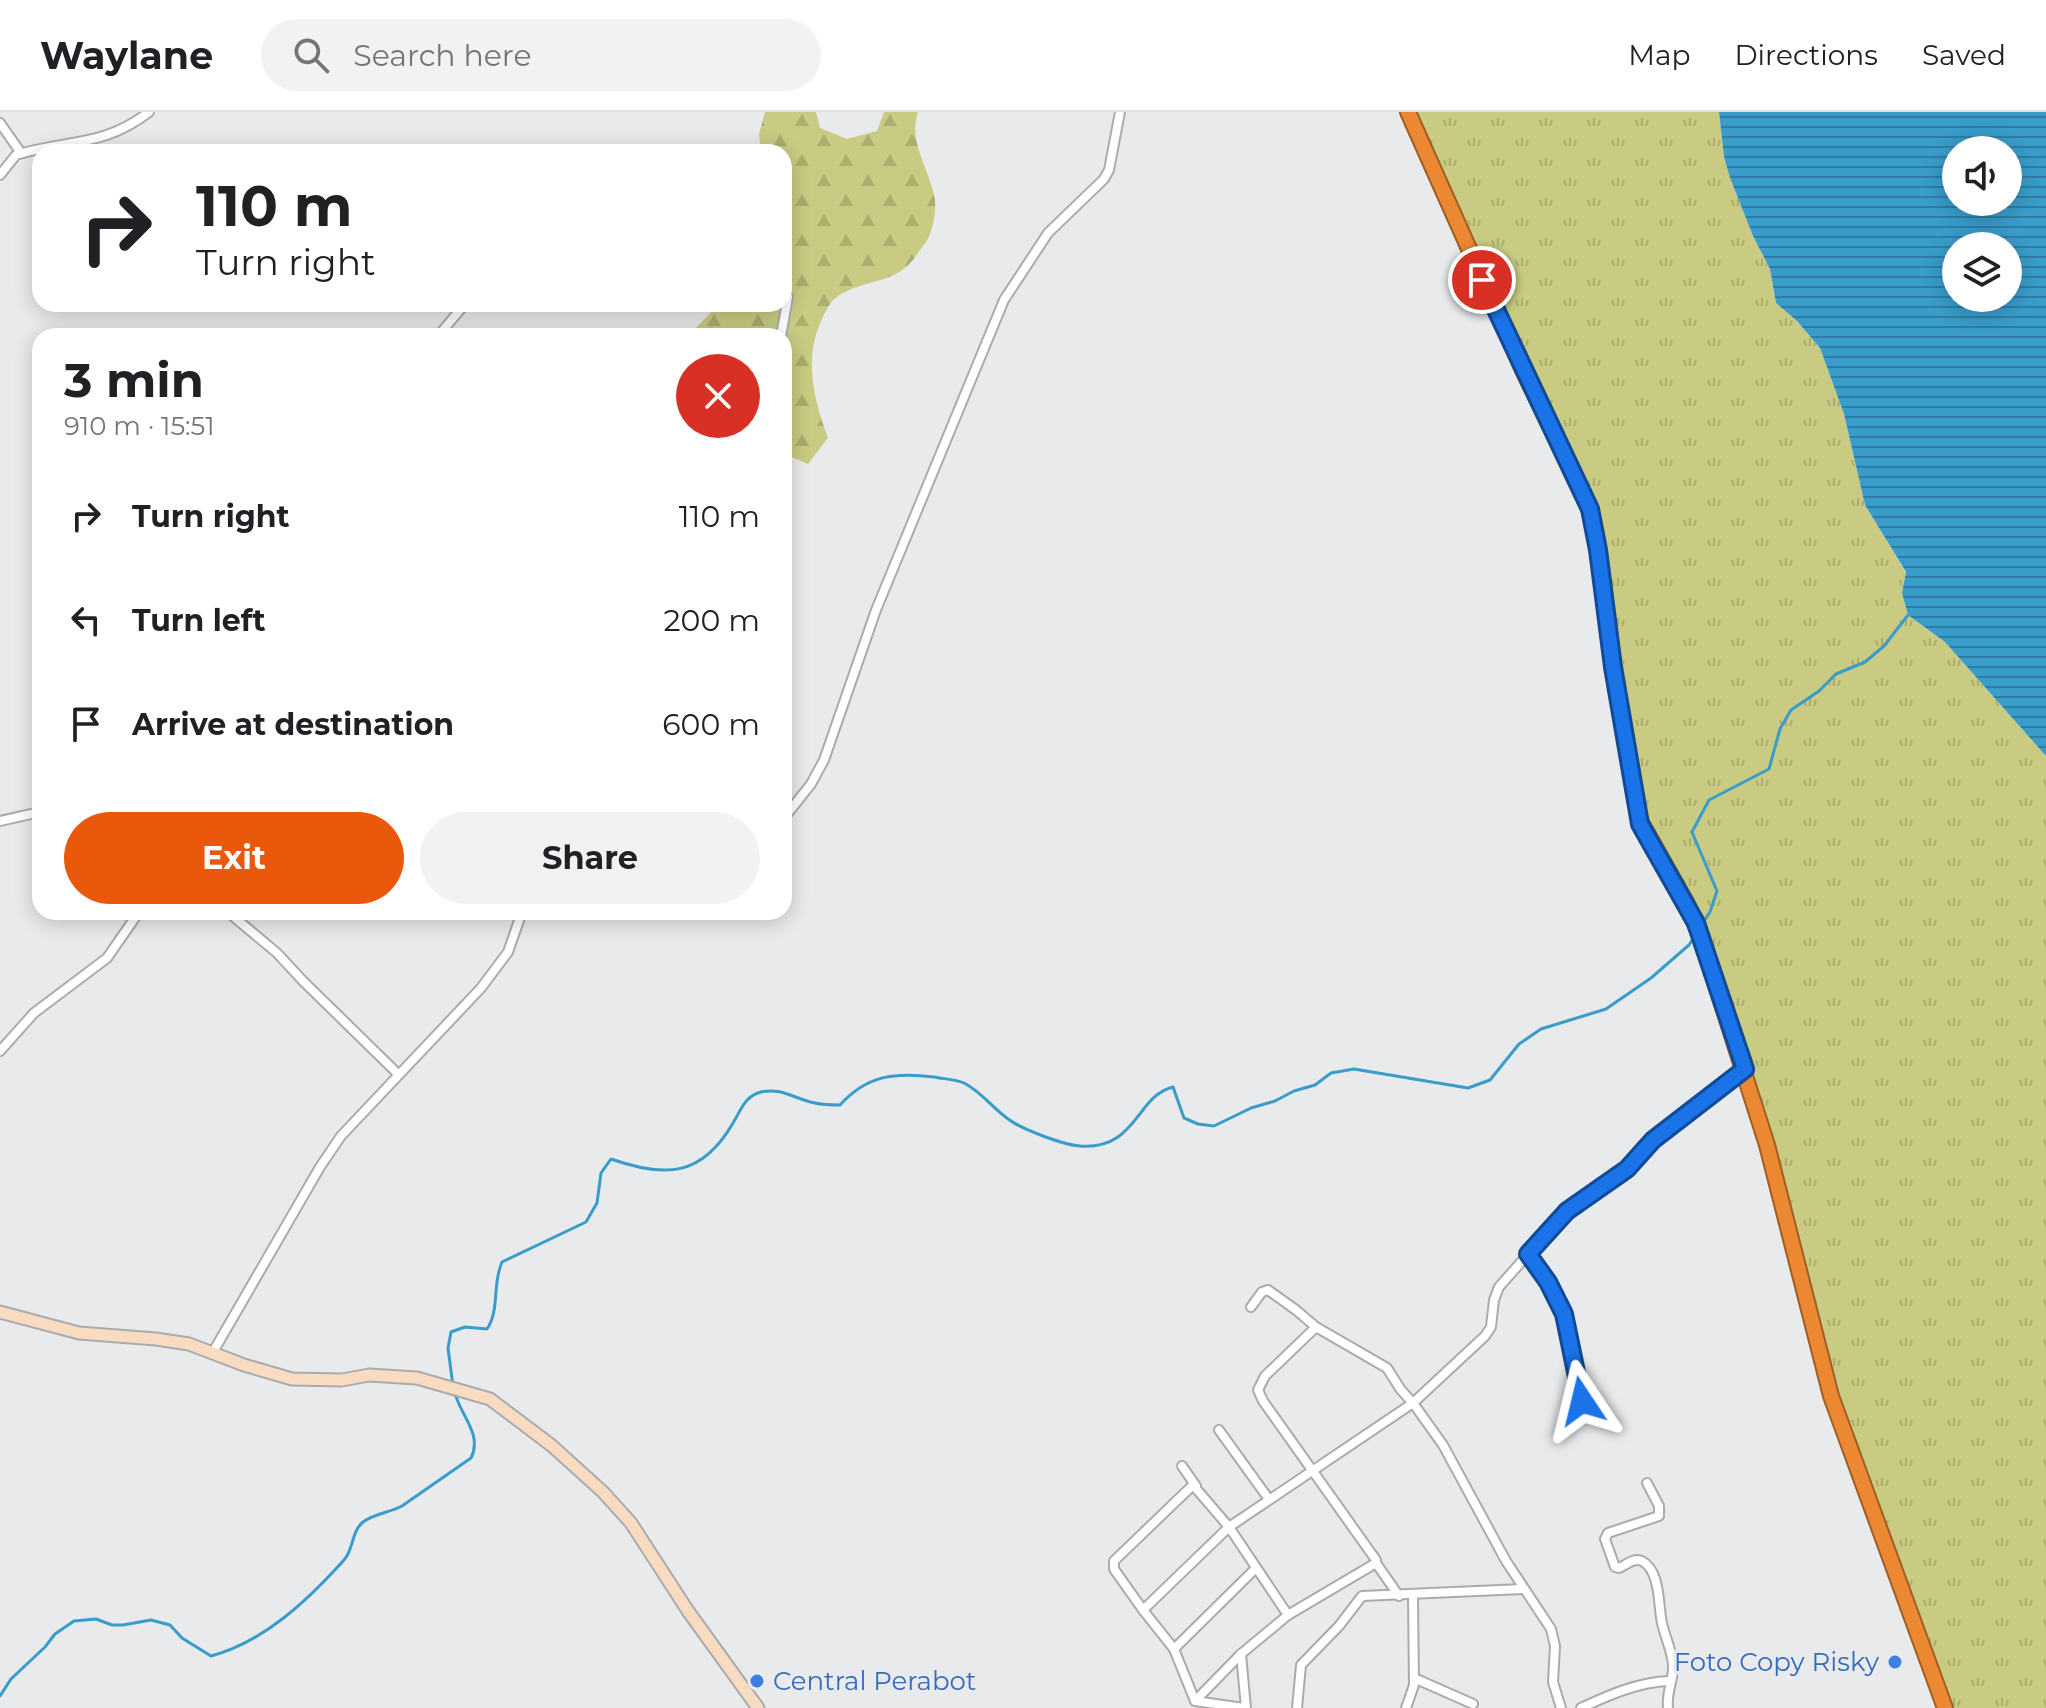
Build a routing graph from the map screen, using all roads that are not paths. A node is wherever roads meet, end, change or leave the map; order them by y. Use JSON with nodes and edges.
{"nodes":[{"id":1,"x":149,"y":112,"type":"edge"},
{"id":2,"x":1120,"y":112,"type":"edge"},
{"id":3,"x":1408,"y":112,"type":"edge"},
{"id":4,"x":0,"y":123,"type":"edge"},
{"id":5,"x":77,"y":144,"type":"edge"},
{"id":6,"x":32,"y":151,"type":"edge"},
{"id":7,"x":21,"y":153,"type":"junction"},
{"id":8,"x":0,"y":175,"type":"edge"},
{"id":9,"x":458,"y":312,"type":"edge"},
{"id":10,"x":445,"y":328,"type":"edge"},
{"id":11,"x":792,"y":808,"type":"edge"},
{"id":12,"x":32,"y":814,"type":"edge"},
{"id":13,"x":0,"y":821,"type":"edge"},
{"id":14,"x":133,"y":920,"type":"edge"},
{"id":15,"x":239,"y":920,"type":"edge"},
{"id":16,"x":519,"y":920,"type":"edge"},
{"id":17,"x":0,"y":1051,"type":"edge"},
{"id":18,"x":1745,"y":1069,"type":"junction"},
{"id":19,"x":398,"y":1074,"type":"junction"},
{"id":20,"x":1528,"y":1254,"type":"junction"},
{"id":21,"x":1251,"y":1307,"type":"dead end"},
{"id":22,"x":0,"y":1312,"type":"edge"},
{"id":23,"x":1316,"y":1327,"type":"junction"},
{"id":24,"x":213,"y":1352,"type":"junction"},
{"id":25,"x":1413,"y":1403,"type":"junction"},
{"id":26,"x":1586,"y":1414,"type":"dead end"},
{"id":27,"x":1219,"y":1430,"type":"dead end"},
{"id":28,"x":1182,"y":1466,"type":"dead end"},
{"id":29,"x":1313,"y":1471,"type":"junction"},
{"id":30,"x":1647,"y":1483,"type":"dead end"},
{"id":31,"x":1196,"y":1486,"type":"junction"},
{"id":32,"x":1268,"y":1498,"type":"junction"},
{"id":33,"x":1229,"y":1527,"type":"junction"},
{"id":34,"x":1376,"y":1563,"type":"junction"},
{"id":35,"x":1256,"y":1568,"type":"junction"},
{"id":36,"x":1523,"y":1589,"type":"junction"},
{"id":37,"x":1399,"y":1596,"type":"junction"},
{"id":38,"x":1413,"y":1596,"type":"junction"},
{"id":39,"x":1143,"y":1610,"type":"junction"},
{"id":40,"x":1288,"y":1615,"type":"junction"},
{"id":41,"x":1174,"y":1649,"type":"junction"},
{"id":42,"x":1241,"y":1654,"type":"junction"},
{"id":43,"x":1414,"y":1678,"type":"junction"},
{"id":44,"x":1669,"y":1681,"type":"junction"},
{"id":45,"x":1195,"y":1701,"type":"junction"},
{"id":46,"x":1473,"y":1704,"type":"dead end"},
{"id":47,"x":758,"y":1708,"type":"edge"},
{"id":48,"x":1245,"y":1708,"type":"edge"},
{"id":49,"x":1297,"y":1708,"type":"edge"},
{"id":50,"x":1406,"y":1708,"type":"edge"},
{"id":51,"x":1561,"y":1708,"type":"edge"},
{"id":52,"x":1581,"y":1708,"type":"edge"},
{"id":53,"x":1668,"y":1708,"type":"edge"},
{"id":54,"x":1945,"y":1708,"type":"edge"}],
"edges":[{"from":1,"to":5,"type":"street"},
{"from":2,"to":11,"type":"street"},
{"from":3,"to":18,"type":"highway"},
{"from":4,"to":7,"type":"street"},
{"from":6,"to":7,"type":"street"},
{"from":7,"to":8,"type":"street"},
{"from":9,"to":10,"type":"street"},
{"from":12,"to":13,"type":"street"},
{"from":14,"to":17,"type":"street"},
{"from":15,"to":19,"type":"street"},
{"from":16,"to":19,"type":"street"},
{"from":18,"to":20,"type":"street"},
{"from":18,"to":54,"type":"highway"},
{"from":19,"to":24,"type":"street"},
{"from":20,"to":25,"type":"street"},
{"from":20,"to":26,"type":"street"},
{"from":21,"to":23,"type":"street"},
{"from":22,"to":24,"type":"street"},
{"from":23,"to":25,"type":"street"},
{"from":23,"to":29,"type":"street"},
{"from":24,"to":47,"type":"street"},
{"from":25,"to":29,"type":"street"},
{"from":25,"to":36,"type":"street"},
{"from":27,"to":32,"type":"street"},
{"from":28,"to":31,"type":"street"},
{"from":29,"to":32,"type":"street"},
{"from":29,"to":34,"type":"street"},
{"from":30,"to":44,"type":"street"},
{"from":31,"to":33,"type":"street"},
{"from":31,"to":39,"type":"street"},
{"from":32,"to":33,"type":"street"},
{"from":33,"to":35,"type":"street"},
{"from":33,"to":39,"type":"street"},
{"from":34,"to":37,"type":"street"},
{"from":34,"to":40,"type":"street"},
{"from":35,"to":40,"type":"street"},
{"from":35,"to":41,"type":"street"},
{"from":36,"to":38,"type":"street"},
{"from":36,"to":51,"type":"street"},
{"from":37,"to":38,"type":"street"},
{"from":37,"to":49,"type":"street"},
{"from":38,"to":43,"type":"street"},
{"from":39,"to":41,"type":"street"},
{"from":40,"to":42,"type":"street"},
{"from":41,"to":45,"type":"street"},
{"from":42,"to":45,"type":"street"},
{"from":42,"to":48,"type":"street"},
{"from":43,"to":46,"type":"street"},
{"from":43,"to":50,"type":"street"},
{"from":44,"to":52,"type":"street"},
{"from":44,"to":53,"type":"street"},
{"from":45,"to":48,"type":"street"}]}
